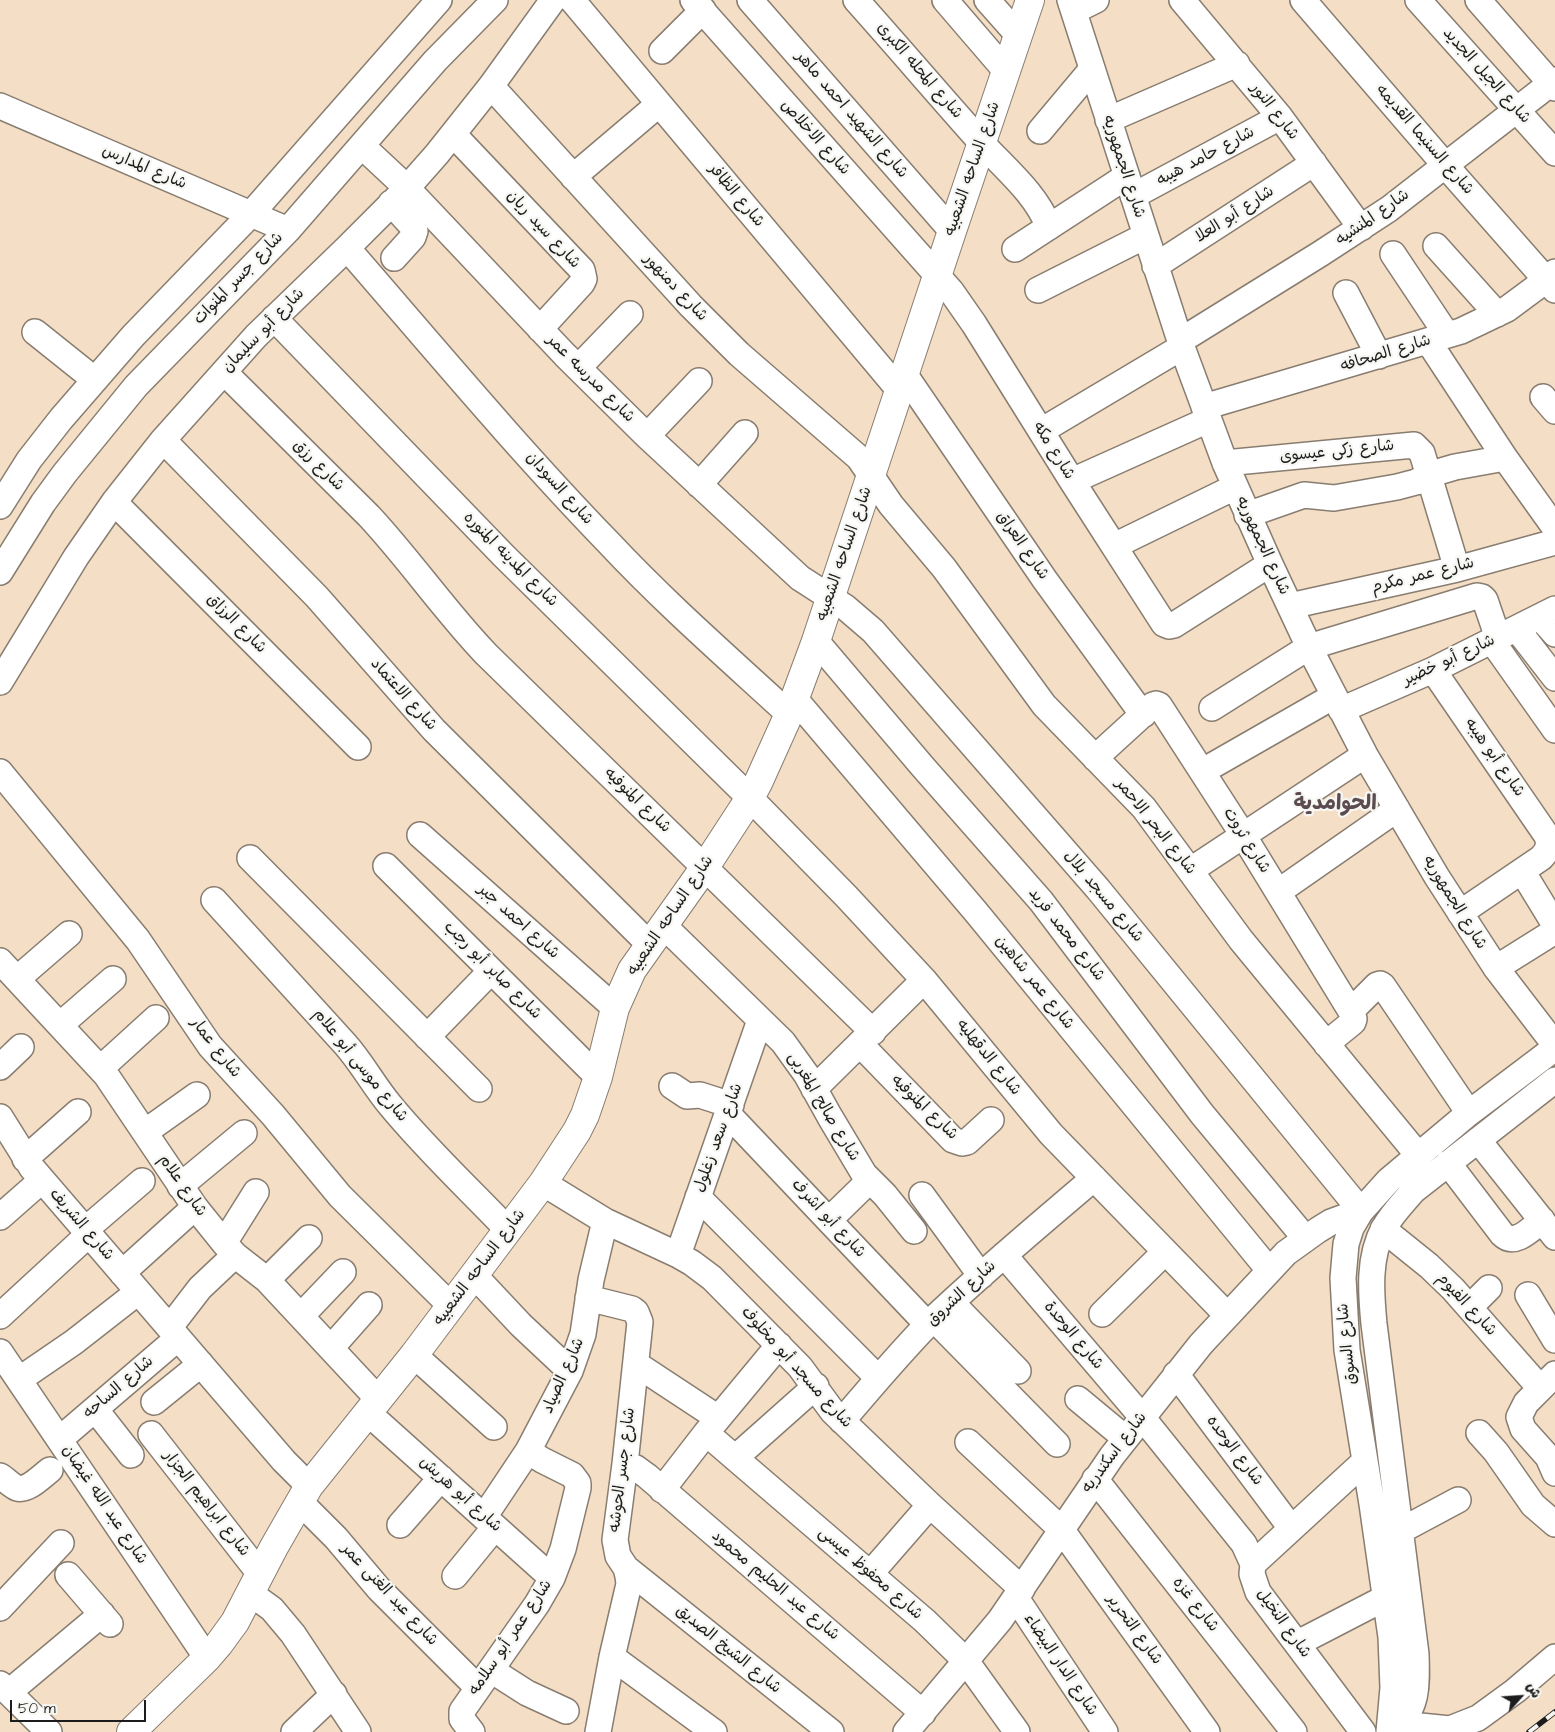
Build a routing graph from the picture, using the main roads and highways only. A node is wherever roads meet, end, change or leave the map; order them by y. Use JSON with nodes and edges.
{"nodes":[{"id":1,"x":1030,"y":0,"type":"edge"},
{"id":2,"x":141,"y":1729,"type":"edge"}],
"edges":[{"from":1,"to":2,"type":"main road","name":"شارع الساحه الشعبيه"}]}
